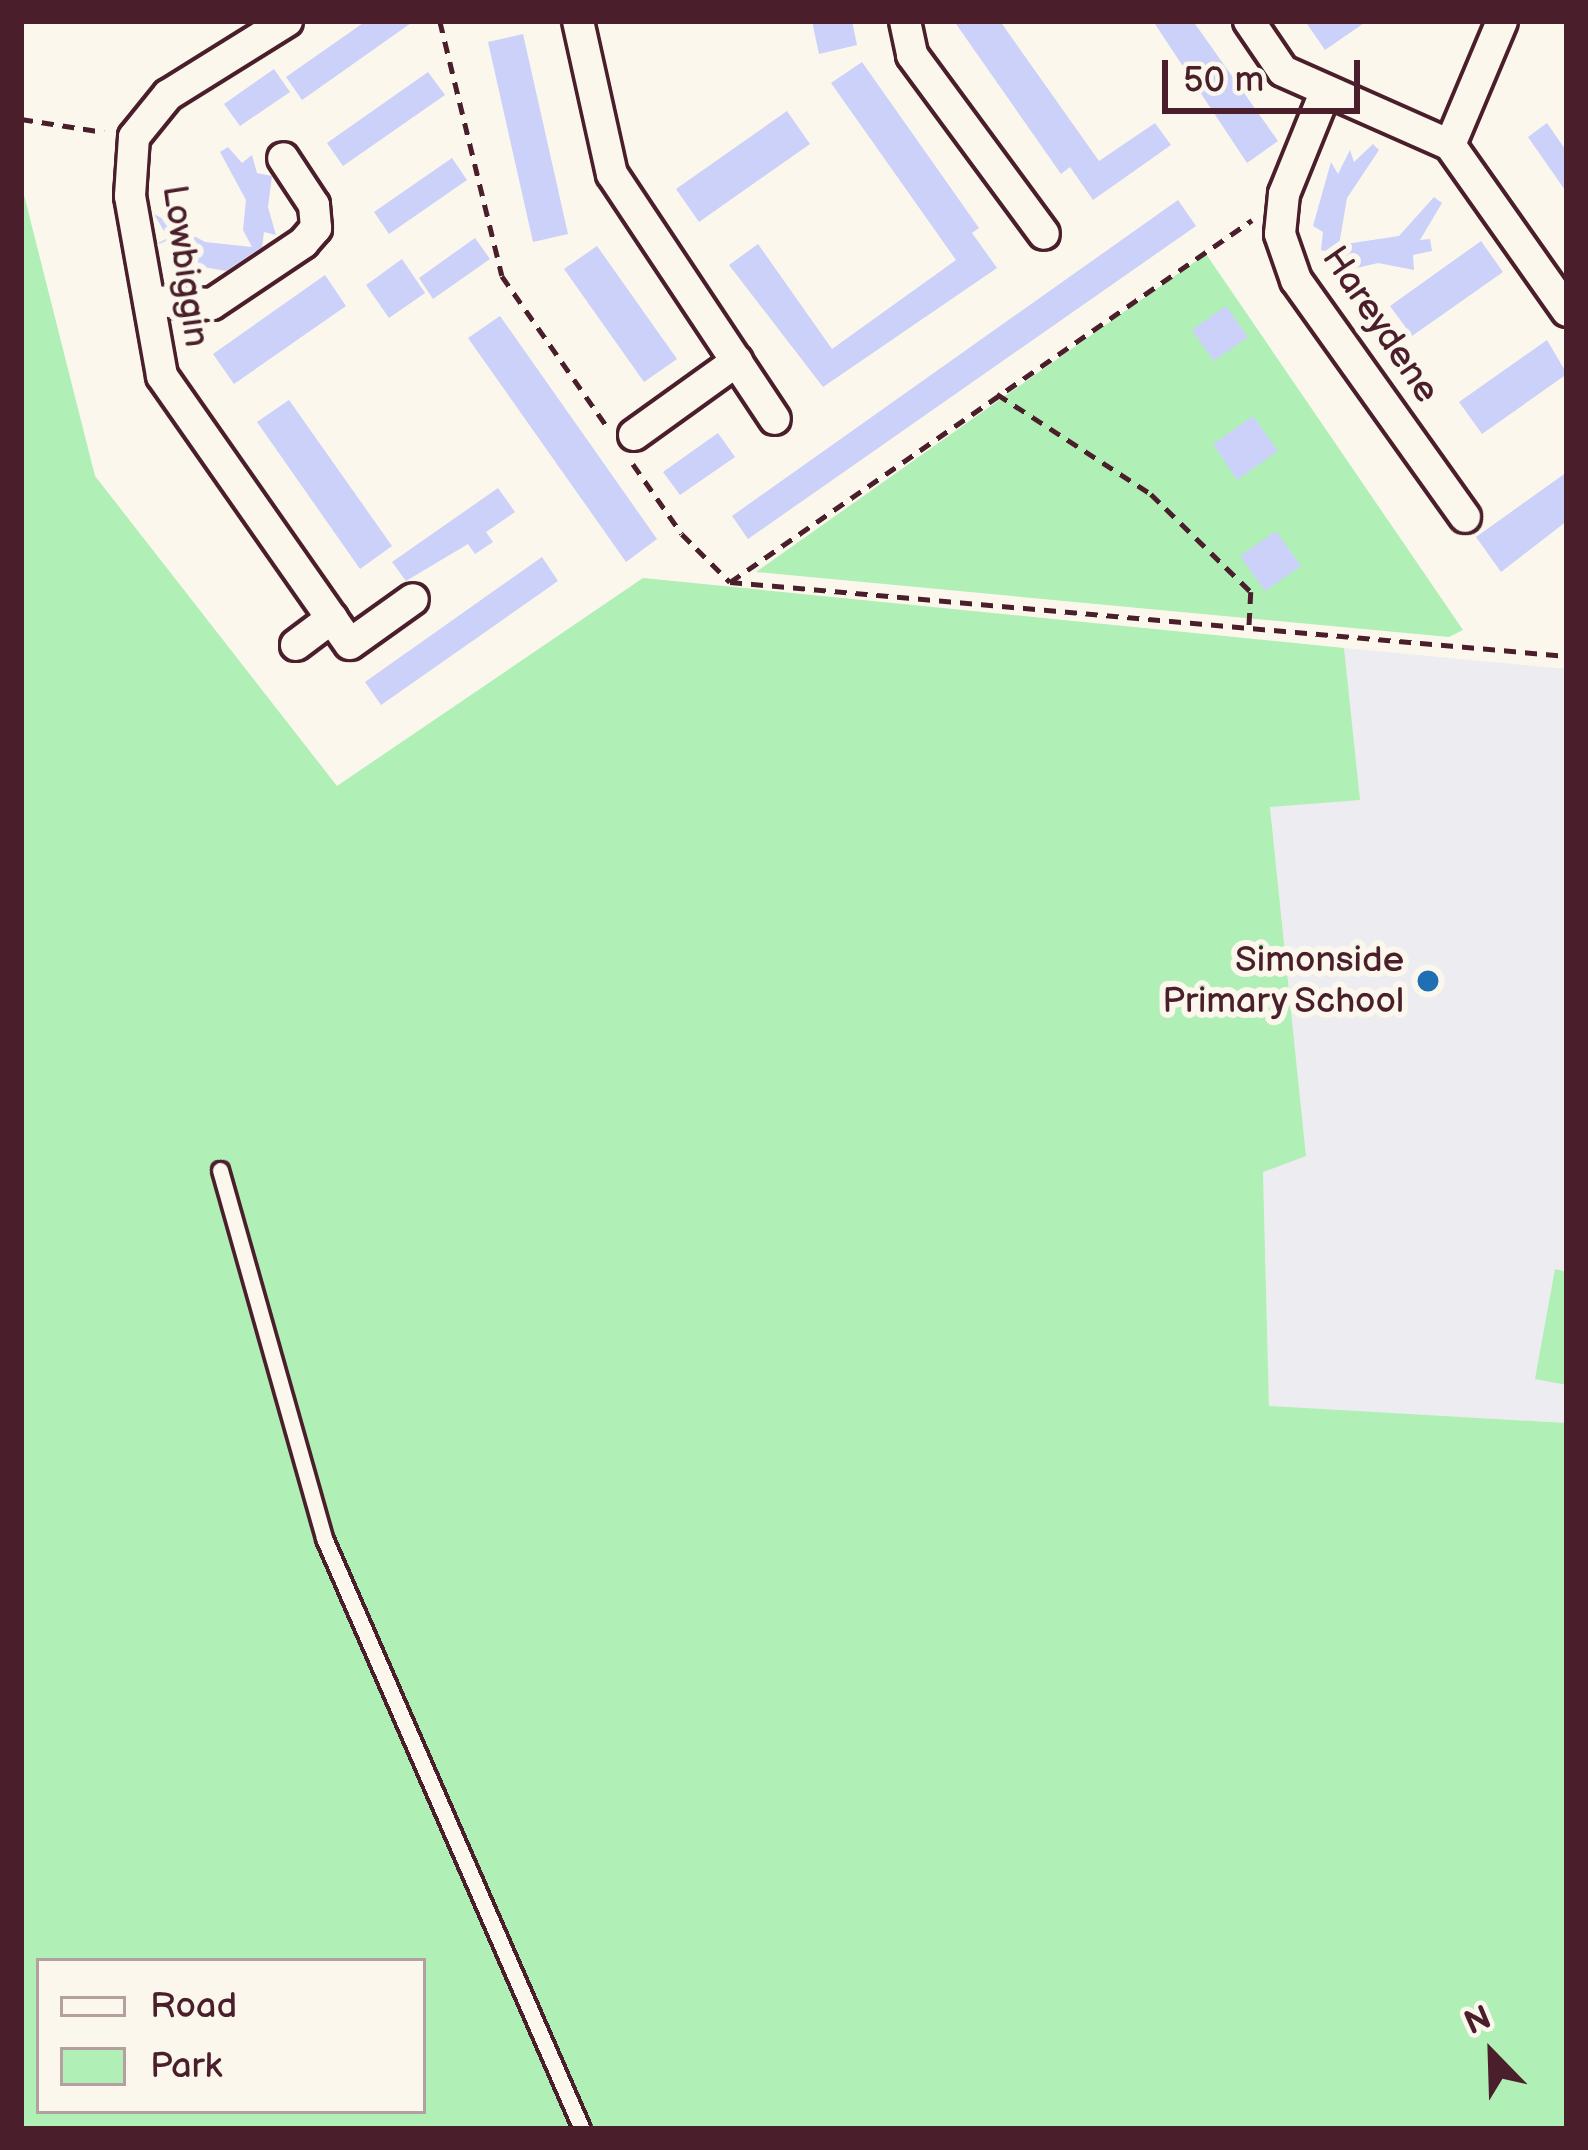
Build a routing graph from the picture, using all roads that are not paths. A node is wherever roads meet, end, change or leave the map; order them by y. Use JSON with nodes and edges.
{"nodes":[{"id":1,"x":287,"y":21,"type":"edge"},
{"id":2,"x":578,"y":21,"type":"edge"},
{"id":3,"x":905,"y":21,"type":"edge"},
{"id":4,"x":1249,"y":21,"type":"edge"},
{"id":5,"x":1502,"y":21,"type":"edge"},
{"id":6,"x":1324,"y":95,"type":"junction"},
{"id":7,"x":1450,"y":145,"type":"junction"},
{"id":8,"x":283,"y":158,"type":"dead end"},
{"id":9,"x":1044,"y":234,"type":"dead end"},
{"id":10,"x":148,"y":301,"type":"junction"},
{"id":11,"x":1567,"y":311,"type":"edge"},
{"id":12,"x":737,"y":362,"type":"junction"},
{"id":13,"x":775,"y":419,"type":"dead end"},
{"id":14,"x":621,"y":436,"type":"road end"},
{"id":15,"x":1465,"y":517,"type":"dead end"},
{"id":16,"x":412,"y":599,"type":"dead end"},
{"id":17,"x":332,"y":618,"type":"junction"},
{"id":18,"x":296,"y":645,"type":"dead end"},
{"id":19,"x":220,"y":1170,"type":"dead end"},
{"id":20,"x":582,"y":2129,"type":"edge"}],
"edges":[{"from":1,"to":10,"type":"street","name":"Lowbiggin"},
{"from":2,"to":12,"type":"street"},
{"from":3,"to":9,"type":"street"},
{"from":4,"to":6,"type":"street"},
{"from":5,"to":7,"type":"street"},
{"from":6,"to":7,"type":"street"},
{"from":6,"to":15,"type":"street","name":"Hareydene"},
{"from":7,"to":11,"type":"street"},
{"from":8,"to":10,"type":"street"},
{"from":10,"to":17,"type":"street","name":"Lowbiggin"},
{"from":12,"to":13,"type":"street"},
{"from":12,"to":14,"type":"street"},
{"from":16,"to":17,"type":"street"},
{"from":17,"to":18,"type":"street"},
{"from":19,"to":20,"type":"lane"}]}
